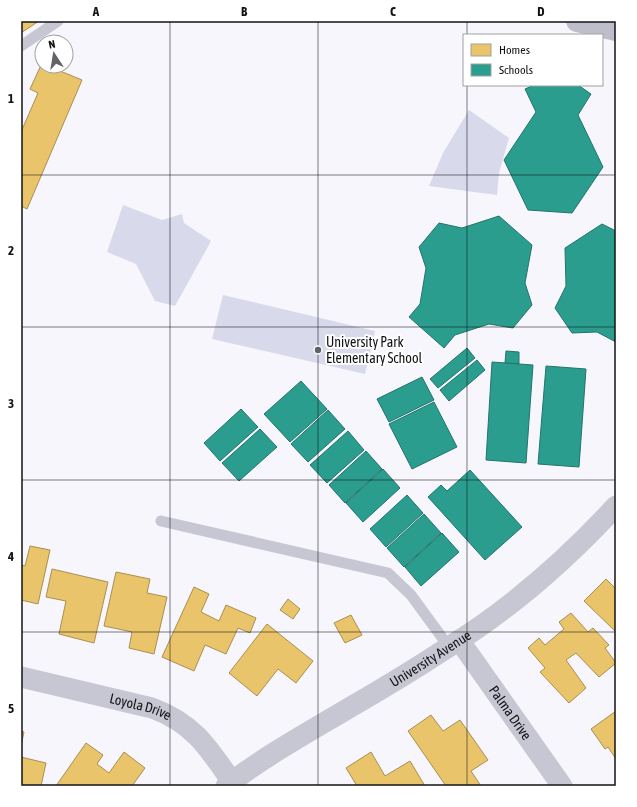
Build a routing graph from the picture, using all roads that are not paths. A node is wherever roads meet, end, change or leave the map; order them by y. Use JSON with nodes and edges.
{"nodes":[{"id":1,"x":58,"y":21,"type":"edge"},
{"id":2,"x":576,"y":21,"type":"edge"},
{"id":3,"x":616,"y":30,"type":"edge"},
{"id":4,"x":21,"y":46,"type":"edge"},
{"id":5,"x":616,"y":506,"type":"edge"},
{"id":6,"x":161,"y":521,"type":"dead end"},
{"id":7,"x":454,"y":644,"type":"junction"},
{"id":8,"x":21,"y":677,"type":"edge"},
{"id":9,"x":229,"y":784,"type":"edge"},
{"id":10,"x":562,"y":786,"type":"edge"}],
"edges":[{"from":1,"to":4,"type":"lane"},
{"from":2,"to":3,"type":"street"},
{"from":5,"to":7,"type":"street","name":"University Avenue"},
{"from":6,"to":7,"type":"lane"},
{"from":7,"to":9,"type":"street","name":"University Avenue"},
{"from":7,"to":10,"type":"street","name":"Palma Drive"},
{"from":8,"to":9,"type":"street","name":"Loyola Drive"}]}
